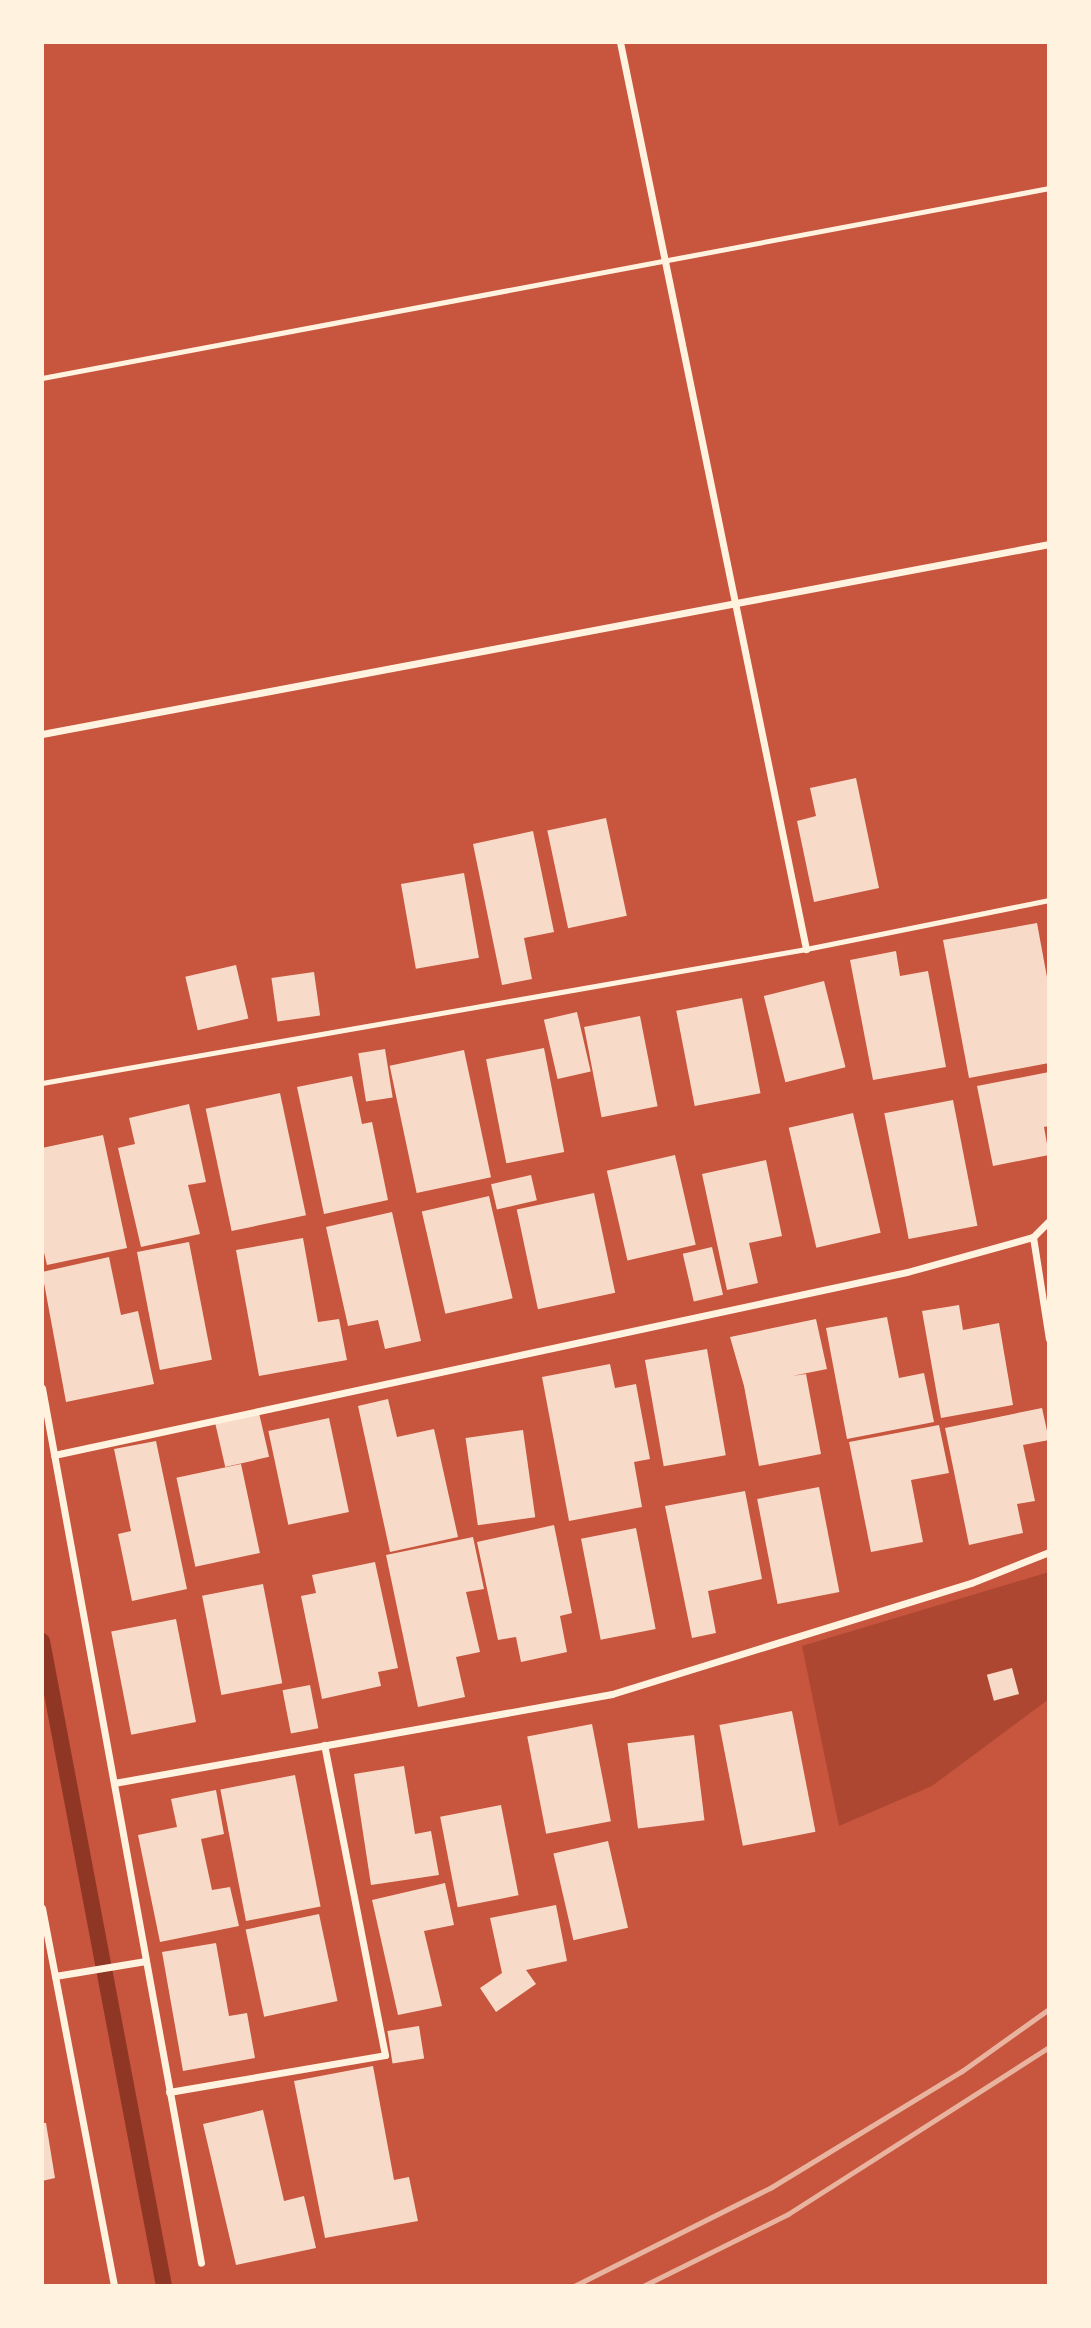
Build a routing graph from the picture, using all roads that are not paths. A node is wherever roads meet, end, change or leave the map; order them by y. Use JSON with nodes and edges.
{"nodes":[{"id":1,"x":620,"y":42,"type":"edge"},
{"id":2,"x":1049,"y":188,"type":"edge"},
{"id":3,"x":665,"y":261,"type":"junction"},
{"id":4,"x":42,"y":378,"type":"edge"},
{"id":5,"x":1049,"y":544,"type":"edge"},
{"id":6,"x":735,"y":603,"type":"junction"},
{"id":7,"x":42,"y":734,"type":"edge"},
{"id":8,"x":1049,"y":900,"type":"edge"},
{"id":9,"x":806,"y":949,"type":"junction"},
{"id":10,"x":42,"y":1083,"type":"edge"},
{"id":11,"x":1049,"y":1221,"type":"edge"},
{"id":12,"x":1033,"y":1237,"type":"junction"},
{"id":13,"x":1049,"y":1339,"type":"edge"},
{"id":14,"x":42,"y":1388,"type":"edge"},
{"id":15,"x":54,"y":1455,"type":"junction"},
{"id":16,"x":1049,"y":1552,"type":"edge"},
{"id":17,"x":324,"y":1745,"type":"junction"},
{"id":18,"x":114,"y":1783,"type":"junction"},
{"id":19,"x":42,"y":1908,"type":"edge"},
{"id":20,"x":146,"y":1961,"type":"junction"},
{"id":21,"x":55,"y":1976,"type":"junction"},
{"id":22,"x":169,"y":2092,"type":"junction"},
{"id":23,"x":201,"y":2263,"type":"dead end"},
{"id":24,"x":114,"y":2286,"type":"edge"}],
"edges":[{"from":1,"to":3,"type":"street"},
{"from":2,"to":3,"type":"lane"},
{"from":3,"to":4,"type":"lane"},
{"from":3,"to":6,"type":"street"},
{"from":5,"to":6,"type":"street"},
{"from":6,"to":7,"type":"street"},
{"from":6,"to":9,"type":"street"},
{"from":8,"to":9,"type":"lane"},
{"from":9,"to":10,"type":"lane"},
{"from":11,"to":12,"type":"street"},
{"from":12,"to":13,"type":"street"},
{"from":12,"to":15,"type":"street"},
{"from":14,"to":15,"type":"street"},
{"from":15,"to":18,"type":"street"},
{"from":16,"to":17,"type":"street"},
{"from":17,"to":18,"type":"street"},
{"from":17,"to":22,"type":"street"},
{"from":18,"to":20,"type":"street"},
{"from":19,"to":21,"type":"street"},
{"from":20,"to":21,"type":"street"},
{"from":20,"to":22,"type":"street"},
{"from":21,"to":24,"type":"street"},
{"from":22,"to":23,"type":"street"}]}
